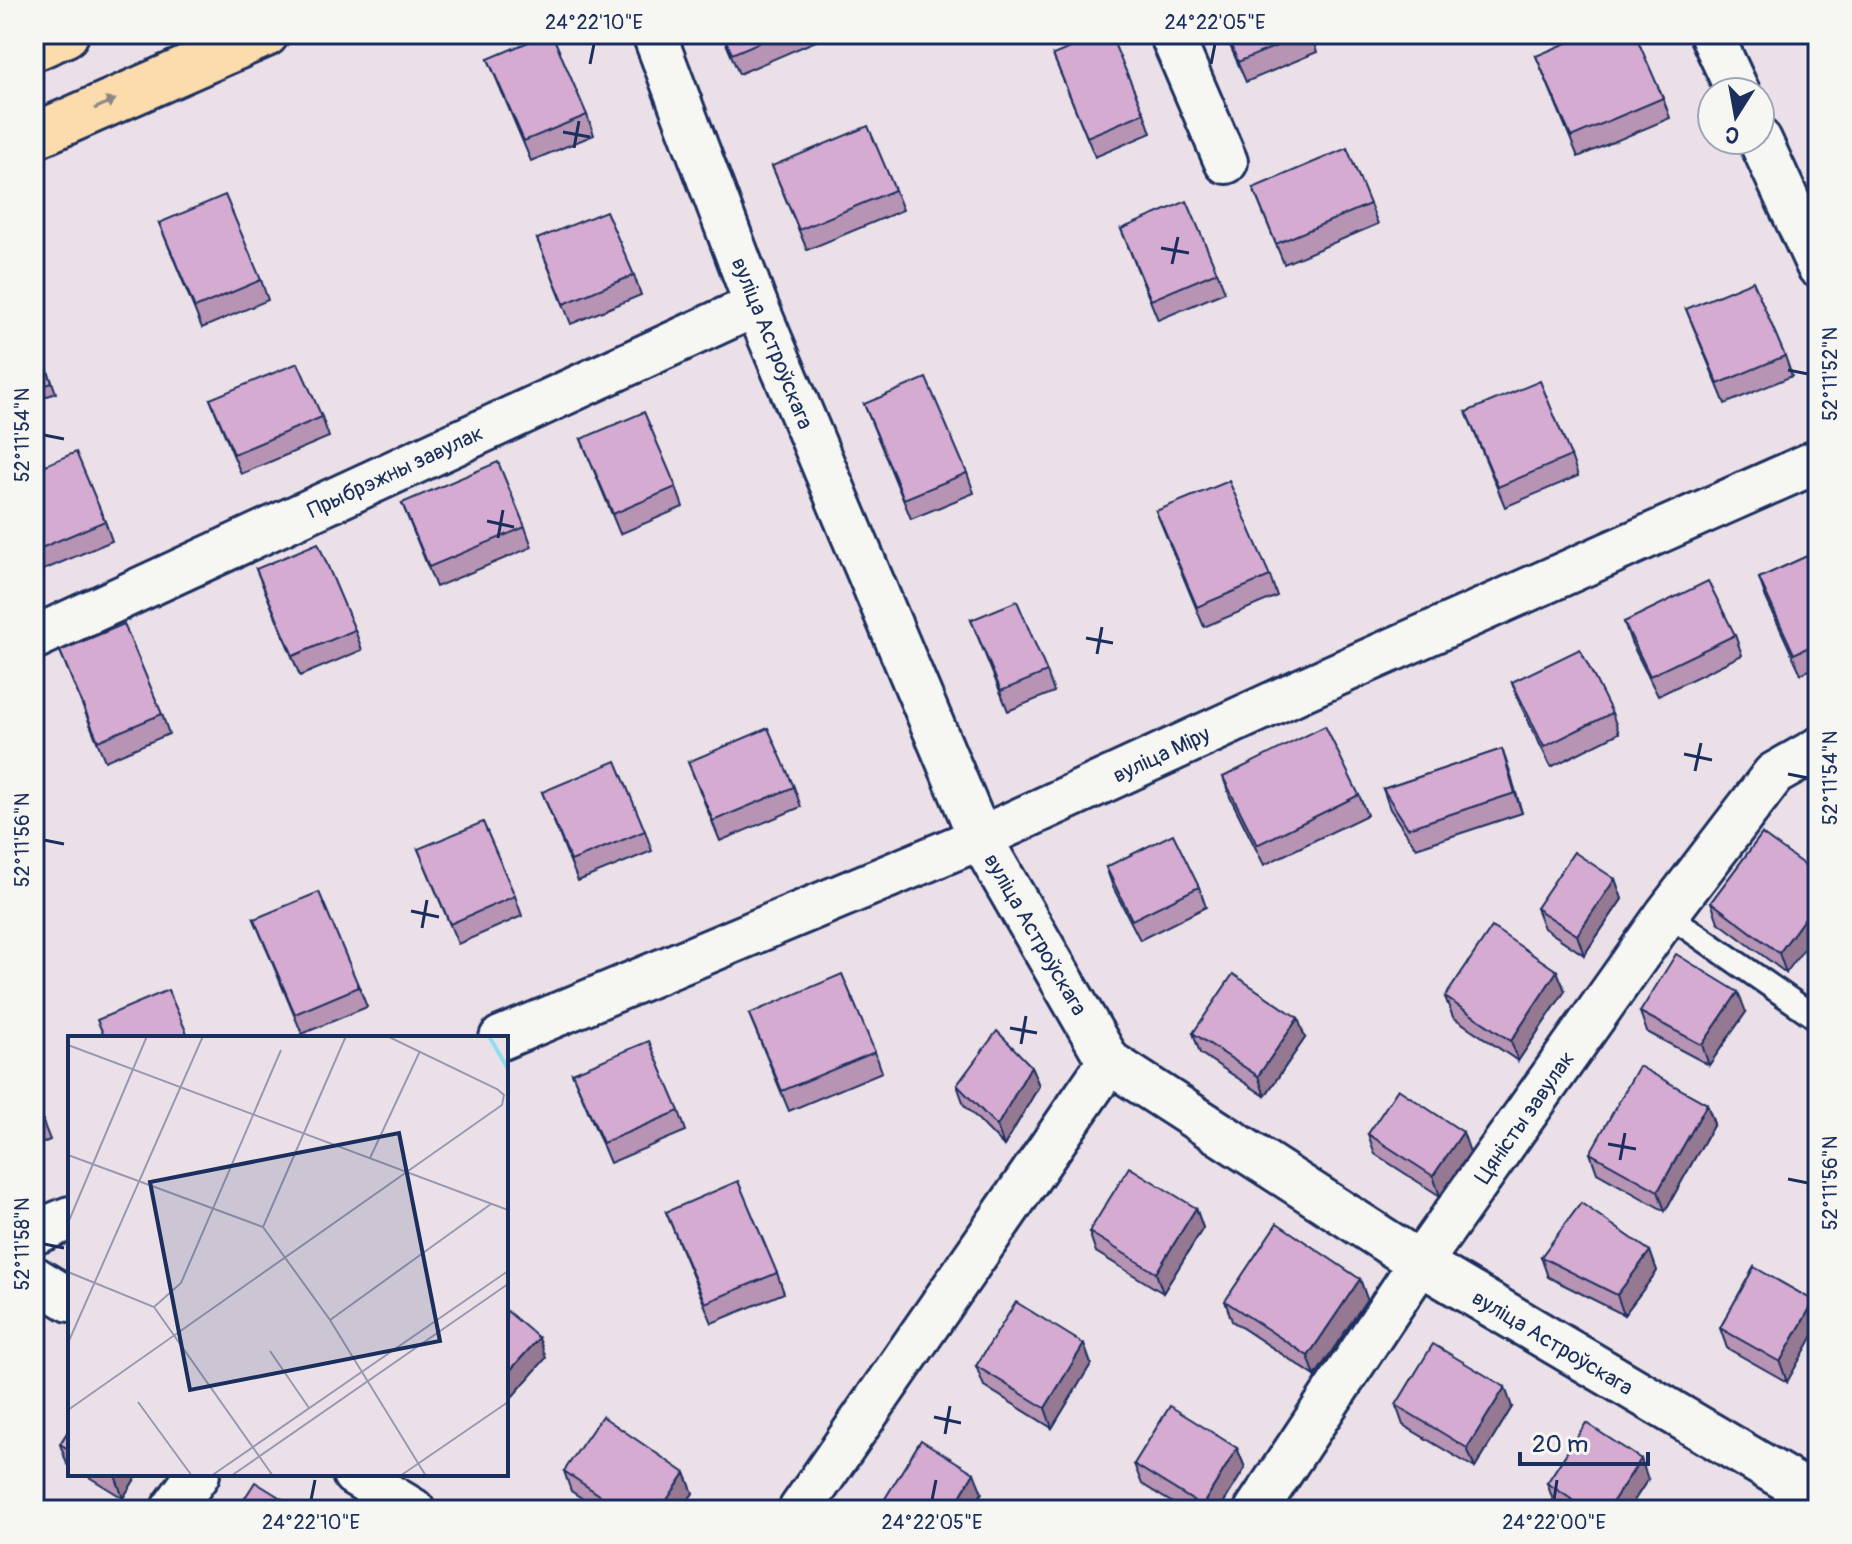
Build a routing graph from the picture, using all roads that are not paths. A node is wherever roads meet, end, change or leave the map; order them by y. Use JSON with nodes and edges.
{"nodes":[{"id":1,"x":66,"y":34,"type":"edge"},
{"id":2,"x":238,"y":34,"type":"edge"},
{"id":3,"x":266,"y":34,"type":"edge"},
{"id":4,"x":654,"y":34,"type":"edge"},
{"id":5,"x":1171,"y":34,"type":"edge"},
{"id":6,"x":1711,"y":34,"type":"edge"},
{"id":7,"x":34,"y":48,"type":"edge"},
{"id":8,"x":1731,"y":76,"type":"edge"},
{"id":9,"x":155,"y":82,"type":"junction"},
{"id":10,"x":34,"y":136,"type":"edge"},
{"id":11,"x":1767,"y":156,"type":"edge"},
{"id":12,"x":1226,"y":162,"type":"dead end"},
{"id":13,"x":1818,"y":266,"type":"edge"},
{"id":14,"x":756,"y":305,"type":"junction"},
{"id":15,"x":1818,"y":461,"type":"edge"},
{"id":16,"x":34,"y":638,"type":"edge"},
{"id":17,"x":1818,"y":749,"type":"edge"},
{"id":18,"x":980,"y":838,"type":"junction"},
{"id":19,"x":1667,"y":914,"type":"junction"},
{"id":20,"x":1818,"y":1019,"type":"edge"},
{"id":21,"x":506,"y":1036,"type":"edge"},
{"id":22,"x":1109,"y":1062,"type":"junction"},
{"id":23,"x":68,"y":1219,"type":"edge"},
{"id":24,"x":34,"y":1233,"type":"edge"},
{"id":25,"x":1420,"y":1263,"type":"junction"},
{"id":26,"x":34,"y":1278,"type":"edge"},
{"id":27,"x":68,"y":1299,"type":"edge"},
{"id":28,"x":197,"y":1476,"type":"edge"},
{"id":29,"x":357,"y":1476,"type":"edge"},
{"id":30,"x":1818,"y":1498,"type":"edge"},
{"id":31,"x":172,"y":1510,"type":"edge"},
{"id":32,"x":413,"y":1510,"type":"edge"},
{"id":33,"x":800,"y":1510,"type":"edge"},
{"id":34,"x":1256,"y":1510,"type":"edge"}],
"edges":[{"from":1,"to":7,"type":"main road"},
{"from":2,"to":9,"type":"main road"},
{"from":3,"to":9,"type":"main road"},
{"from":4,"to":14,"type":"street","name":"вуліца Астроўскага"},
{"from":5,"to":12,"type":"street"},
{"from":6,"to":8,"type":"street"},
{"from":10,"to":9,"type":"main road","one_way":true},
{"from":11,"to":13,"type":"street"},
{"from":14,"to":16,"type":"street","name":"Прыбрэжны завулак"},
{"from":14,"to":18,"type":"street","name":"вуліца Астроўскага"},
{"from":15,"to":18,"type":"street","name":"вуліца Міру"},
{"from":17,"to":19,"type":"street","name":"Цяністы завулак"},
{"from":18,"to":21,"type":"street","name":"вуліца Міру"},
{"from":18,"to":22,"type":"street","name":"вуліца Астроўскага"},
{"from":19,"to":20,"type":"lane"},
{"from":19,"to":25,"type":"street","name":"Цяністы завулак"},
{"from":22,"to":25,"type":"street","name":"вуліца Астроўскага"},
{"from":22,"to":33,"type":"street"},
{"from":23,"to":24,"type":"street"},
{"from":25,"to":30,"type":"street","name":"вуліца Астроўскага"},
{"from":25,"to":34,"type":"street","name":"Цяністы завулак"},
{"from":26,"to":27,"type":"street"},
{"from":28,"to":31,"type":"street"},
{"from":29,"to":32,"type":"street"}]}
